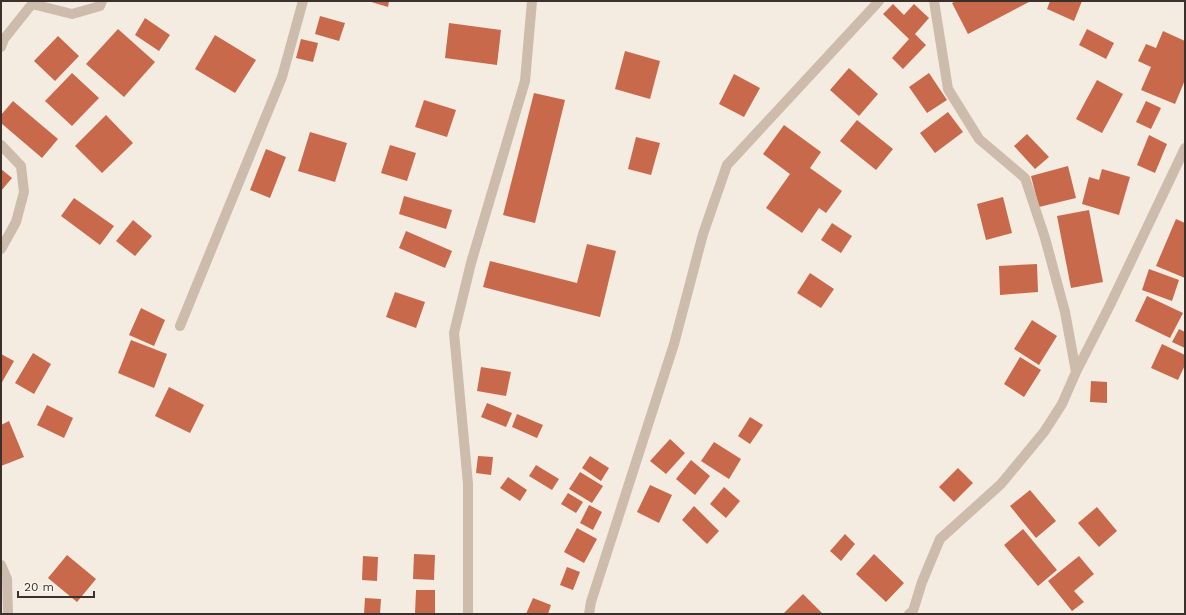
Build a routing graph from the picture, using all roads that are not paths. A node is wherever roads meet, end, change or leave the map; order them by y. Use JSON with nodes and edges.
{"nodes":[{"id":1,"x":102,"y":1,"type":"edge"},
{"id":2,"x":303,"y":1,"type":"edge"},
{"id":3,"x":532,"y":1,"type":"edge"},
{"id":4,"x":879,"y":1,"type":"edge"},
{"id":5,"x":934,"y":1,"type":"edge"},
{"id":6,"x":1,"y":47,"type":"edge"},
{"id":7,"x":1,"y":145,"type":"edge"},
{"id":8,"x":1185,"y":148,"type":"edge"},
{"id":9,"x":1,"y":249,"type":"edge"},
{"id":10,"x":180,"y":326,"type":"dead end"},
{"id":11,"x":1076,"y":372,"type":"junction"},
{"id":12,"x":1,"y":565,"type":"edge"},
{"id":13,"x":912,"y":613,"type":"edge"},
{"id":14,"x":8,"y":614,"type":"edge"},
{"id":15,"x":468,"y":614,"type":"edge"},
{"id":16,"x":589,"y":614,"type":"edge"}],
"edges":[{"from":1,"to":6,"type":"street"},
{"from":2,"to":10,"type":"street"},
{"from":3,"to":15,"type":"street"},
{"from":4,"to":16,"type":"street"},
{"from":5,"to":11,"type":"street"},
{"from":7,"to":9,"type":"street"},
{"from":8,"to":11,"type":"street"},
{"from":11,"to":13,"type":"street"},
{"from":12,"to":14,"type":"street"}]}
